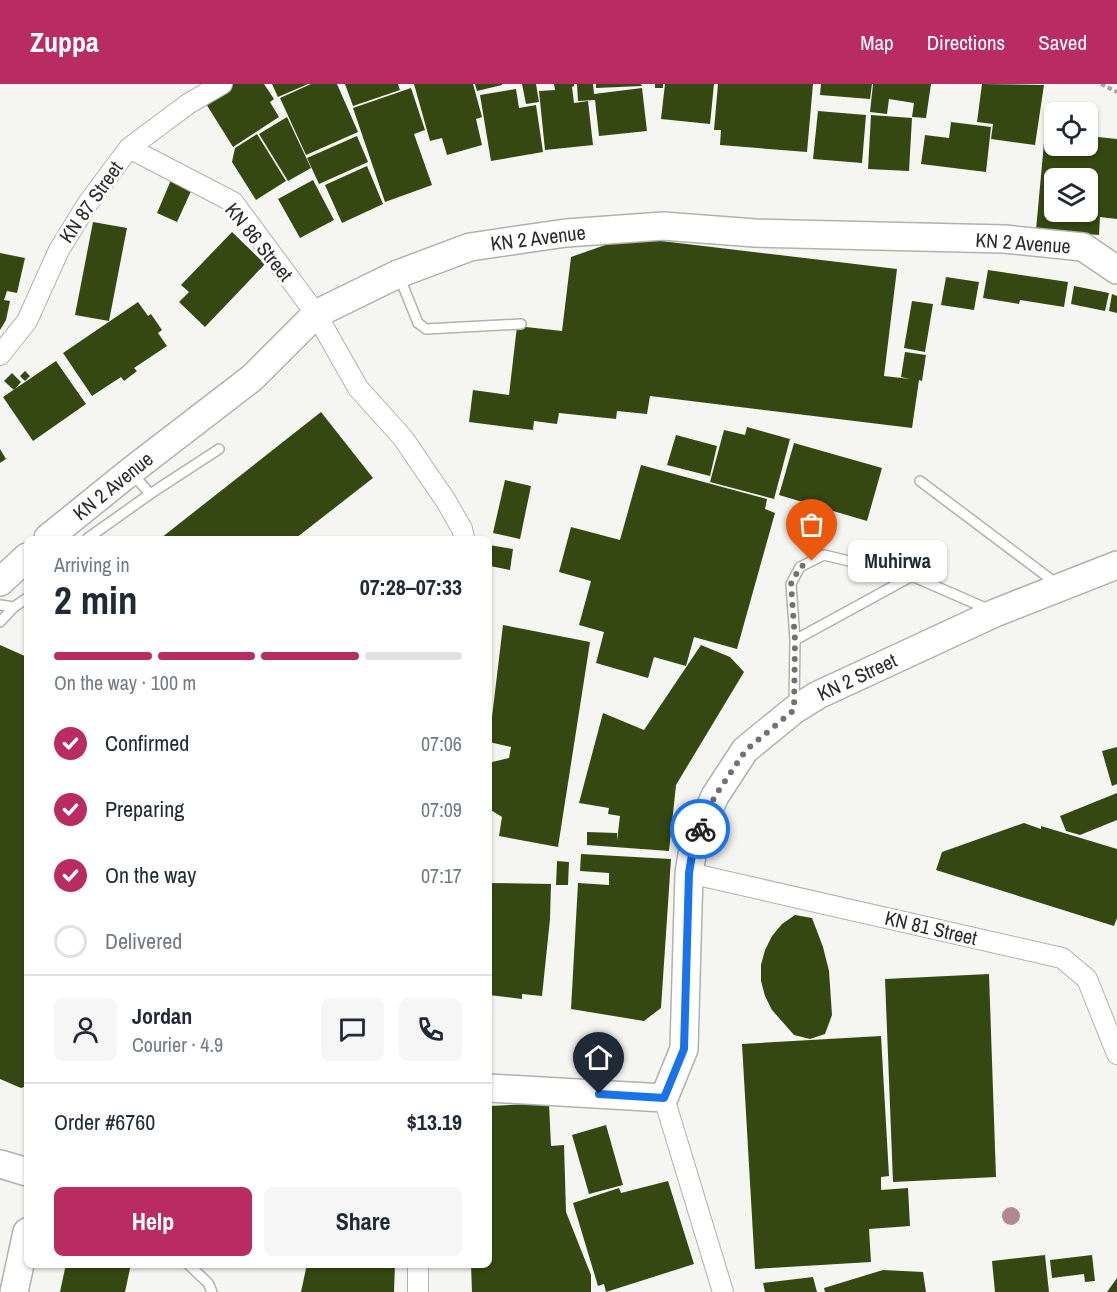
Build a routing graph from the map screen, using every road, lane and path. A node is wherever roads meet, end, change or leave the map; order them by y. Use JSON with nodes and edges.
{"nodes":[{"id":1,"x":222,"y":84,"type":"edge"},
{"id":2,"x":1101,"y":84,"type":"edge"},
{"id":3,"x":1117,"y":92,"type":"edge"},
{"id":4,"x":129,"y":148,"type":"junction"},
{"id":5,"x":1117,"y":270,"type":"edge"},
{"id":6,"x":398,"y":274,"type":"junction"},
{"id":7,"x":316,"y":314,"type":"junction"},
{"id":8,"x":521,"y":324,"type":"dead end"},
{"id":9,"x":0,"y":354,"type":"edge"},
{"id":10,"x":219,"y":449,"type":"dead end"},
{"id":11,"x":131,"y":471,"type":"junction"},
{"id":12,"x":920,"y":482,"type":"dead end"},
{"id":13,"x":150,"y":494,"type":"junction"},
{"id":14,"x":50,"y":536,"type":"edge"},
{"id":15,"x":91,"y":536,"type":"edge"},
{"id":16,"x":464,"y":536,"type":"edge"},
{"id":17,"x":24,"y":560,"type":"edge"},
{"id":18,"x":1117,"y":565,"type":"edge"},
{"id":19,"x":912,"y":576,"type":"junction"},
{"id":20,"x":0,"y":582,"type":"edge"},
{"id":21,"x":1061,"y":587,"type":"junction"},
{"id":22,"x":24,"y":600,"type":"edge"},
{"id":23,"x":0,"y":605,"type":"edge"},
{"id":24,"x":14,"y":607,"type":"junction"},
{"id":25,"x":995,"y":613,"type":"junction"},
{"id":26,"x":0,"y":622,"type":"edge"},
{"id":27,"x":795,"y":640,"type":"junction"},
{"id":28,"x":794,"y":710,"type":"junction"},
{"id":29,"x":689,"y":873,"type":"junction"},
{"id":30,"x":1117,"y":1054,"type":"edge"},
{"id":31,"x":492,"y":1088,"type":"edge"},
{"id":32,"x":664,"y":1098,"type":"junction"},
{"id":33,"x":0,"y":1164,"type":"edge"},
{"id":34,"x":24,"y":1171,"type":"edge"},
{"id":35,"x":24,"y":1246,"type":"edge"},
{"id":36,"x":192,"y":1268,"type":"edge"},
{"id":37,"x":418,"y":1268,"type":"edge"},
{"id":38,"x":14,"y":1292,"type":"edge"},
{"id":39,"x":212,"y":1292,"type":"edge"},
{"id":40,"x":418,"y":1292,"type":"edge"},
{"id":41,"x":723,"y":1292,"type":"edge"}],
"edges":[{"from":1,"to":4,"type":"street","name":"KN 87 Street"},
{"from":2,"to":3,"type":"path"},
{"from":4,"to":7,"type":"street","name":"KN 86 Street"},
{"from":4,"to":9,"type":"street","name":"KN 87 Street"},
{"from":5,"to":6,"type":"main road","name":"KN 2 Avenue"},
{"from":6,"to":7,"type":"main road","name":"KN 2 Avenue"},
{"from":6,"to":8,"type":"lane"},
{"from":7,"to":11,"type":"main road","name":"KN 2 Avenue"},
{"from":7,"to":16,"type":"street","name":"KN 86 Street"},
{"from":10,"to":13,"type":"lane"},
{"from":11,"to":13,"type":"lane"},
{"from":11,"to":14,"type":"main road","name":"KN 2 Avenue"},
{"from":12,"to":21,"type":"lane"},
{"from":13,"to":15,"type":"lane"},
{"from":17,"to":20,"type":"main road"},
{"from":18,"to":21,"type":"main road","name":"KN 2 Street"},
{"from":19,"to":25,"type":"lane"},
{"from":19,"to":27,"type":"lane"},
{"from":19,"to":27,"type":"lane"},
{"from":21,"to":25,"type":"main road","name":"KN 2 Street"},
{"from":22,"to":24,"type":"lane"},
{"from":23,"to":24,"type":"lane"},
{"from":24,"to":26,"type":"lane"},
{"from":25,"to":28,"type":"main road","name":"KN 2 Street"},
{"from":27,"to":28,"type":"lane"},
{"from":28,"to":29,"type":"main road","name":"KN 2 Street"},
{"from":29,"to":30,"type":"street","name":"KN 81 Street"},
{"from":29,"to":32,"type":"main road","name":"KN 2 Street"},
{"from":31,"to":32,"type":"main road"},
{"from":32,"to":41,"type":"street"},
{"from":33,"to":34,"type":"main road"},
{"from":35,"to":38,"type":"main road"},
{"from":36,"to":39,"type":"lane"},
{"from":37,"to":40,"type":"street"}]}
